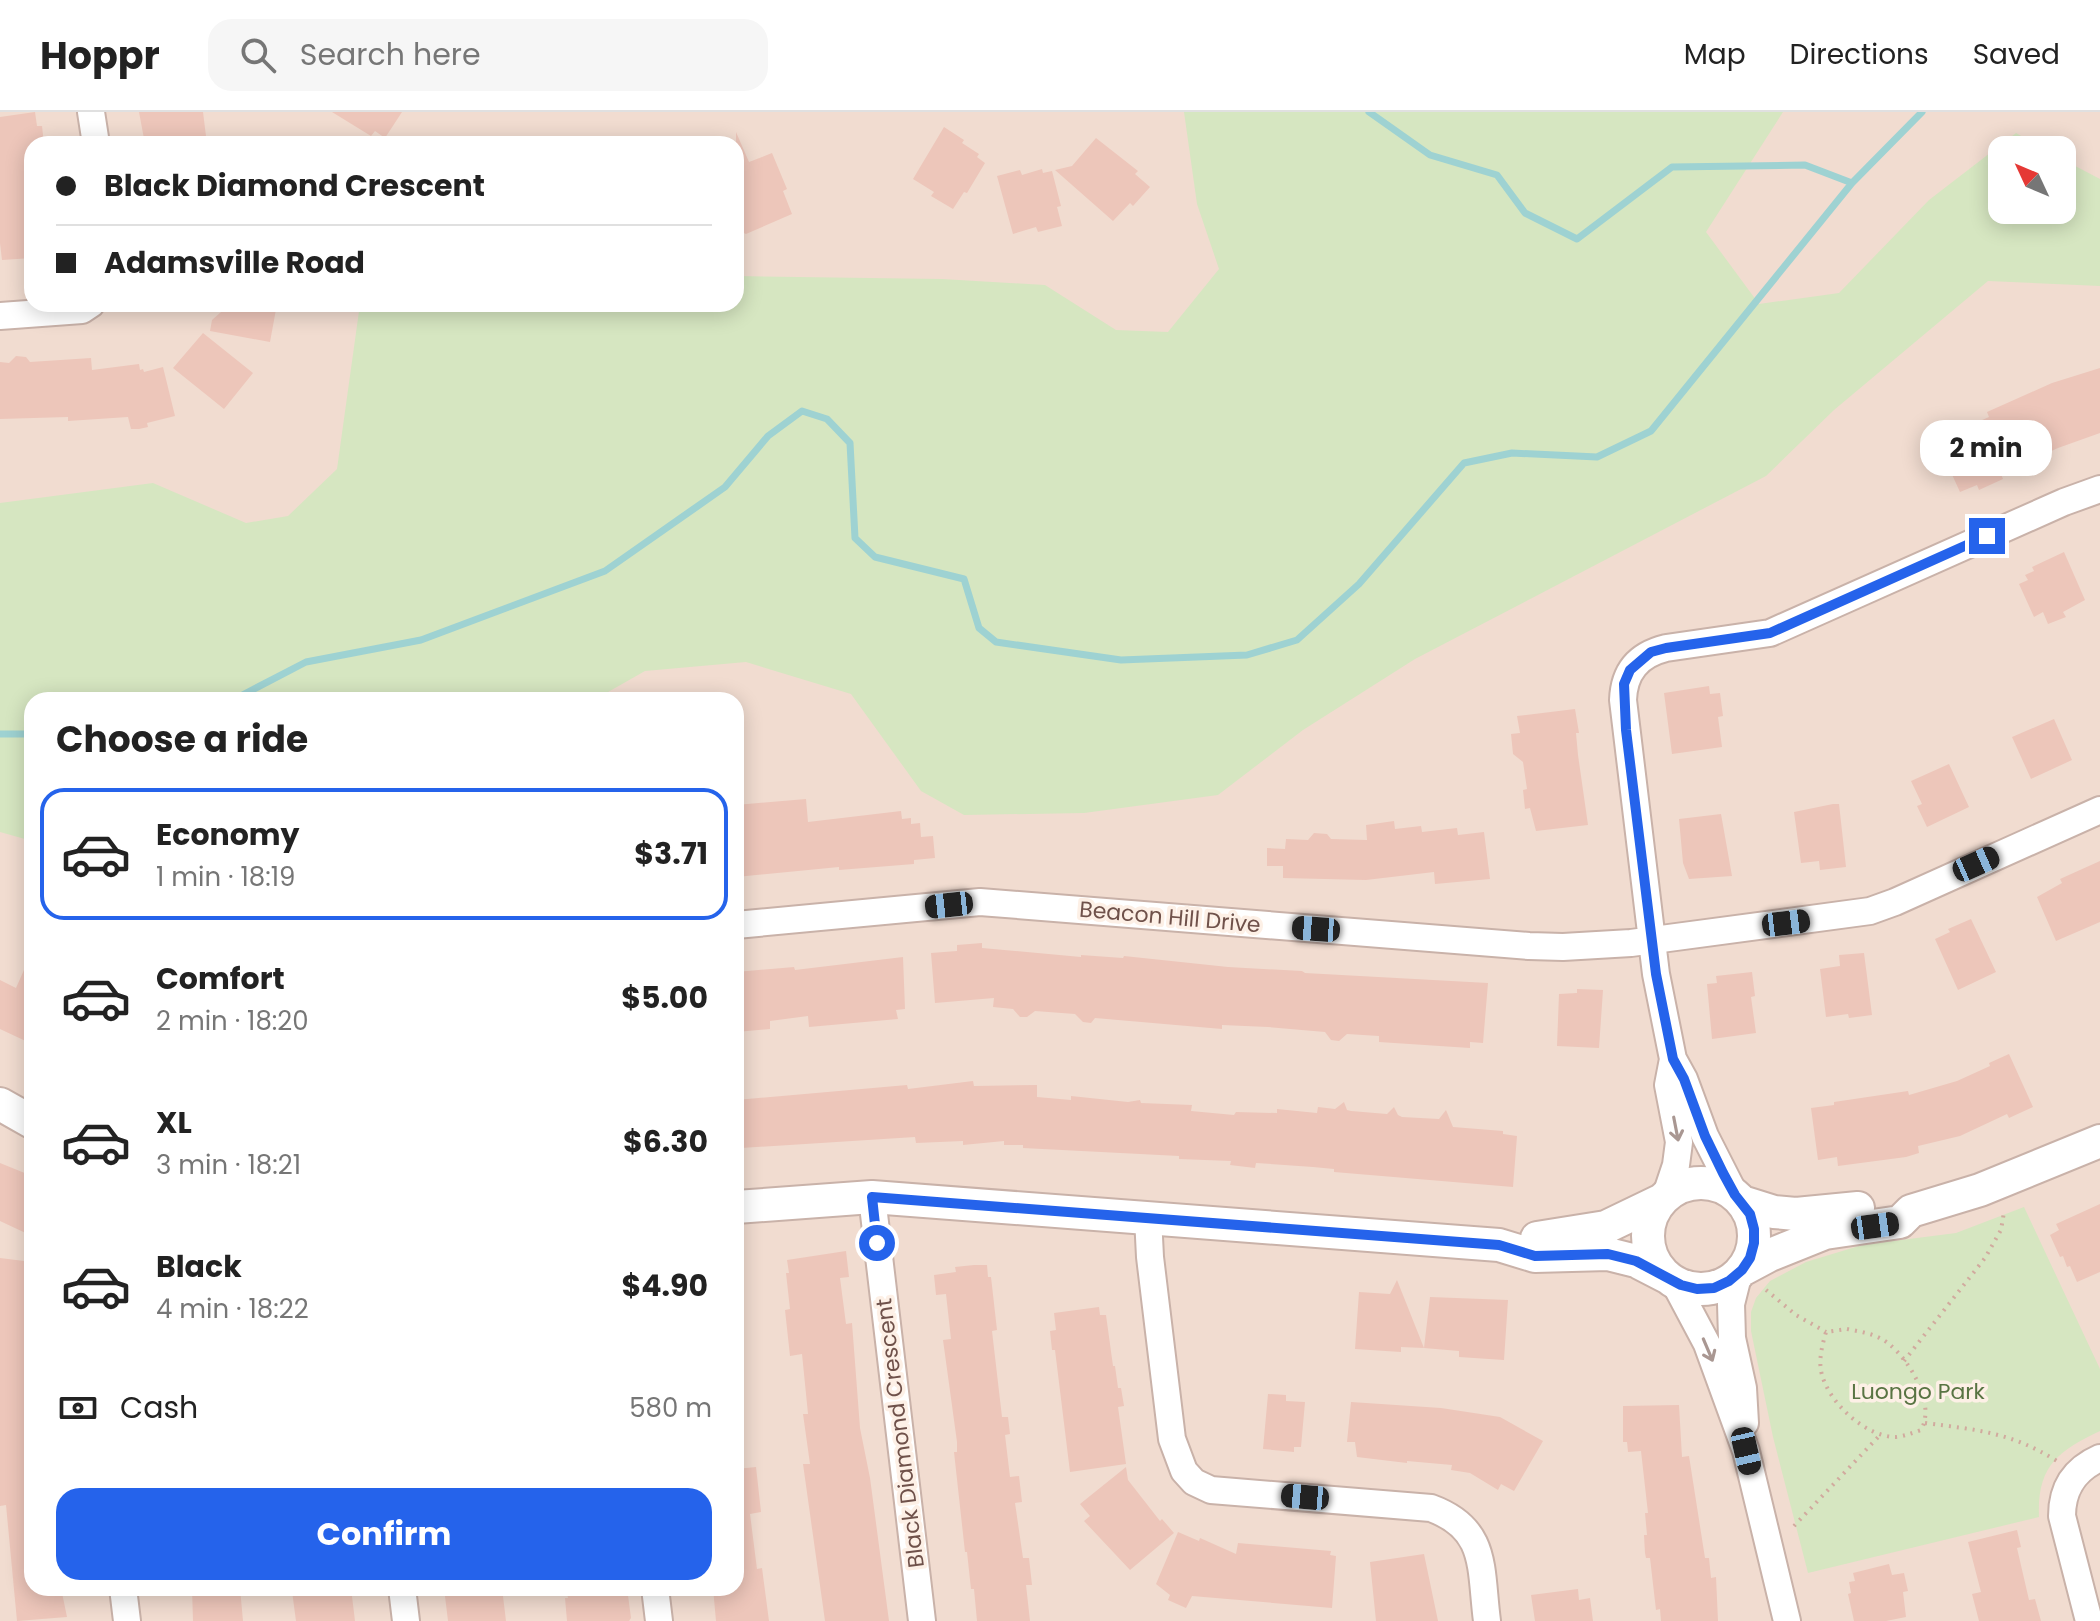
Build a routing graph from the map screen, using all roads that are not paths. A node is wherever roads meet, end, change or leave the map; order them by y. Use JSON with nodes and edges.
{"nodes":[{"id":1,"x":91,"y":112,"type":"edge"},
{"id":2,"x":95,"y":136,"type":"edge"},
{"id":3,"x":55,"y":312,"type":"edge"},
{"id":4,"x":0,"y":316,"type":"edge"},
{"id":5,"x":2100,"y":489,"type":"edge"},
{"id":6,"x":2100,"y":810,"type":"edge"},
{"id":7,"x":744,"y":924,"type":"edge"},
{"id":8,"x":1652,"y":940,"type":"junction"},
{"id":9,"x":1673,"y":1059,"type":"junction"},
{"id":10,"x":0,"y":1096,"type":"edge"},
{"id":11,"x":0,"y":1104,"type":"edge"},
{"id":12,"x":24,"y":1104,"type":"edge"},
{"id":13,"x":24,"y":1118,"type":"edge"},
{"id":14,"x":2100,"y":1141,"type":"edge"},
{"id":15,"x":872,"y":1197,"type":"junction"},
{"id":16,"x":1739,"y":1199,"type":"junction"},
{"id":17,"x":1663,"y":1200,"type":"junction"},
{"id":18,"x":744,"y":1206,"type":"edge"},
{"id":19,"x":1911,"y":1211,"type":"junction"},
{"id":20,"x":1148,"y":1217,"type":"junction"},
{"id":21,"x":1499,"y":1245,"type":"junction"},
{"id":22,"x":1749,"y":1278,"type":"junction"},
{"id":23,"x":1670,"y":1279,"type":"junction"},
{"id":24,"x":1746,"y":1451,"type":"junction"},
{"id":25,"x":2100,"y":1458,"type":"edge"},
{"id":26,"x":124,"y":1596,"type":"edge"},
{"id":27,"x":403,"y":1596,"type":"edge"},
{"id":28,"x":656,"y":1596,"type":"edge"},
{"id":29,"x":127,"y":1621,"type":"edge"},
{"id":30,"x":406,"y":1621,"type":"edge"},
{"id":31,"x":659,"y":1621,"type":"edge"},
{"id":32,"x":922,"y":1621,"type":"edge"},
{"id":33,"x":1487,"y":1621,"type":"edge"},
{"id":34,"x":1787,"y":1621,"type":"edge"},
{"id":35,"x":2089,"y":1621,"type":"edge"}],
"edges":[{"from":1,"to":2,"type":"street"},
{"from":3,"to":4,"type":"street"},
{"from":5,"to":8,"type":"street"},
{"from":6,"to":8,"type":"street","name":"Beacon Hill Drive"},
{"from":7,"to":8,"type":"street","name":"Beacon Hill Drive"},
{"from":8,"to":9,"type":"street"},
{"from":9,"to":16,"type":"street"},
{"from":9,"to":17,"type":"street","one_way":true},
{"from":10,"to":12,"type":"street"},
{"from":11,"to":13,"type":"street"},
{"from":14,"to":19,"type":"street"},
{"from":15,"to":18,"type":"street"},
{"from":15,"to":20,"type":"street"},
{"from":15,"to":32,"type":"street","name":"Black Diamond Crescent"},
{"from":16,"to":17,"type":"street"},
{"from":16,"to":19,"type":"street"},
{"from":16,"to":22,"type":"street"},
{"from":17,"to":21,"type":"street"},
{"from":17,"to":23,"type":"street"},
{"from":19,"to":22,"type":"street"},
{"from":20,"to":21,"type":"street"},
{"from":20,"to":33,"type":"street"},
{"from":21,"to":23,"type":"street"},
{"from":22,"to":23,"type":"street"},
{"from":22,"to":24,"type":"street"},
{"from":23,"to":24,"type":"street","one_way":true},
{"from":24,"to":34,"type":"street"},
{"from":25,"to":35,"type":"street"},
{"from":26,"to":29,"type":"street"},
{"from":27,"to":30,"type":"street"},
{"from":28,"to":31,"type":"street"}]}
